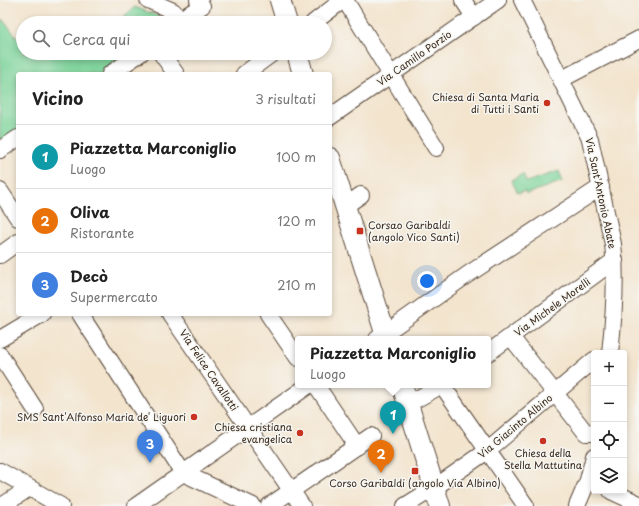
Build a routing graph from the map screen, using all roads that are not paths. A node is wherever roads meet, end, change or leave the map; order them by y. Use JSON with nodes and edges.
{"nodes":[{"id":1,"x":148,"y":0,"type":"edge"},
{"id":2,"x":198,"y":0,"type":"edge"},
{"id":3,"x":280,"y":0,"type":"edge"},
{"id":4,"x":344,"y":0,"type":"edge"},
{"id":5,"x":463,"y":0,"type":"edge"},
{"id":6,"x":498,"y":0,"type":"edge"},
{"id":7,"x":522,"y":0,"type":"edge"},
{"id":8,"x":177,"y":16,"type":"edge"},
{"id":9,"x":187,"y":16,"type":"edge"},
{"id":10,"x":285,"y":16,"type":"edge"},
{"id":11,"x":322,"y":16,"type":"edge"},
{"id":12,"x":474,"y":17,"type":"junction"},
{"id":13,"x":639,"y":39,"type":"edge"},
{"id":14,"x":131,"y":60,"type":"edge"},
{"id":15,"x":167,"y":60,"type":"edge"},
{"id":16,"x":263,"y":60,"type":"edge"},
{"id":17,"x":299,"y":60,"type":"edge"},
{"id":18,"x":113,"y":72,"type":"edge"},
{"id":19,"x":175,"y":72,"type":"edge"},
{"id":20,"x":247,"y":72,"type":"edge"},
{"id":21,"x":302,"y":72,"type":"edge"},
{"id":22,"x":390,"y":75,"type":"junction"},
{"id":23,"x":562,"y":79,"type":"junction"},
{"id":24,"x":332,"y":116,"type":"edge"},
{"id":25,"x":16,"y":139,"type":"edge"},
{"id":26,"x":436,"y":148,"type":"dead end"},
{"id":27,"x":0,"y":150,"type":"edge"},
{"id":28,"x":332,"y":162,"type":"edge"},
{"id":29,"x":600,"y":187,"type":"junction"},
{"id":30,"x":0,"y":191,"type":"edge"},
{"id":31,"x":16,"y":215,"type":"edge"},
{"id":32,"x":16,"y":243,"type":"edge"},
{"id":33,"x":0,"y":255,"type":"edge"},
{"id":34,"x":615,"y":260,"type":"junction"},
{"id":35,"x":39,"y":316,"type":"edge"},
{"id":36,"x":81,"y":316,"type":"edge"},
{"id":37,"x":171,"y":316,"type":"edge"},
{"id":38,"x":269,"y":316,"type":"edge"},
{"id":39,"x":383,"y":336,"type":"edge"},
{"id":40,"x":384,"y":336,"type":"edge"},
{"id":41,"x":511,"y":337,"type":"junction"},
{"id":42,"x":0,"y":339,"type":"edge"},
{"id":43,"x":608,"y":350,"type":"edge"},
{"id":44,"x":491,"y":351,"type":"edge"},
{"id":45,"x":295,"y":354,"type":"edge"},
{"id":46,"x":0,"y":355,"type":"edge"},
{"id":47,"x":591,"y":363,"type":"edge"},
{"id":48,"x":305,"y":388,"type":"edge"},
{"id":49,"x":318,"y":388,"type":"edge"},
{"id":50,"x":403,"y":388,"type":"edge"},
{"id":51,"x":437,"y":388,"type":"edge"},
{"id":52,"x":444,"y":388,"type":"edge"},
{"id":53,"x":554,"y":394,"type":"junction"},
{"id":54,"x":408,"y":404,"type":"junction"},
{"id":55,"x":35,"y":409,"type":"dead end"},
{"id":56,"x":248,"y":428,"type":"junction"},
{"id":57,"x":591,"y":433,"type":"edge"},
{"id":58,"x":371,"y":436,"type":"dead end"},
{"id":59,"x":356,"y":446,"type":"junction"},
{"id":60,"x":486,"y":451,"type":"junction"},
{"id":61,"x":0,"y":471,"type":"edge"},
{"id":62,"x":183,"y":473,"type":"junction"},
{"id":63,"x":591,"y":482,"type":"edge"},
{"id":64,"x":29,"y":488,"type":"junction"},
{"id":65,"x":291,"y":491,"type":"junction"},
{"id":66,"x":617,"y":494,"type":"edge"},
{"id":67,"x":437,"y":497,"type":"edge"},
{"id":68,"x":142,"y":504,"type":"edge"},
{"id":69,"x":639,"y":504,"type":"edge"},
{"id":70,"x":2,"y":506,"type":"edge"},
{"id":71,"x":61,"y":506,"type":"edge"},
{"id":72,"x":253,"y":506,"type":"edge"},
{"id":73,"x":269,"y":506,"type":"edge"},
{"id":74,"x":302,"y":506,"type":"edge"},
{"id":75,"x":405,"y":506,"type":"edge"},
{"id":76,"x":526,"y":506,"type":"edge"},
{"id":77,"x":577,"y":506,"type":"edge"}],
"edges":[{"from":1,"to":8,"type":"street"},
{"from":2,"to":9,"type":"street"},
{"from":3,"to":10,"type":"main road"},
{"from":4,"to":11,"type":"street"},
{"from":4,"to":22,"type":"street"},
{"from":5,"to":12,"type":"street"},
{"from":6,"to":12,"type":"street","name":"Via Camillo Porzio"},
{"from":7,"to":23,"type":"street","name":"Via Sant'Antonio Abate"},
{"from":12,"to":22,"type":"street","name":"Via Camillo Porzio"},
{"from":13,"to":23,"type":"street"},
{"from":14,"to":18,"type":"street"},
{"from":15,"to":19,"type":"street"},
{"from":16,"to":20,"type":"street"},
{"from":17,"to":21,"type":"main road"},
{"from":22,"to":24,"type":"street","name":"Via Camillo Porzio"},
{"from":22,"to":26,"type":"street"},
{"from":23,"to":29,"type":"street","name":"Via Sant'Antonio Abate"},
{"from":25,"to":27,"type":"street"},
{"from":28,"to":39,"type":"main road"},
{"from":29,"to":34,"type":"street","name":"Via Sant'Antonio Abate"},
{"from":29,"to":40,"type":"street"},
{"from":30,"to":31,"type":"street"},
{"from":32,"to":33,"type":"street"},
{"from":34,"to":41,"type":"street","name":"Via Michele Morelli"},
{"from":34,"to":43,"type":"street","name":"Via Sant'Antonio Abate"},
{"from":35,"to":42,"type":"street"},
{"from":36,"to":62,"type":"street"},
{"from":37,"to":56,"type":"street","name":"Via Felice Cavallotti"},
{"from":38,"to":45,"type":"street"},
{"from":41,"to":44,"type":"street","name":"Via Michele Morelli"},
{"from":41,"to":53,"type":"street"},
{"from":46,"to":55,"type":"street"},
{"from":47,"to":53,"type":"street","name":"Via Giacinto Albino"},
{"from":48,"to":56,"type":"street"},
{"from":49,"to":59,"type":"street"},
{"from":50,"to":54,"type":"main road"},
{"from":51,"to":54,"type":"street"},
{"from":52,"to":60,"type":"street"},
{"from":53,"to":57,"type":"street"},
{"from":53,"to":60,"type":"street","name":"Via Giacinto Albino"},
{"from":54,"to":67,"type":"main road"},
{"from":56,"to":62,"type":"street"},
{"from":56,"to":65,"type":"street","name":"Via Felice Cavallotti"},
{"from":58,"to":59,"type":"street"},
{"from":59,"to":65,"type":"street"},
{"from":60,"to":67,"type":"street","name":"Via Giacinto Albino"},
{"from":60,"to":76,"type":"street"},
{"from":61,"to":64,"type":"street"},
{"from":62,"to":68,"type":"street"},
{"from":62,"to":72,"type":"street"},
{"from":63,"to":77,"type":"street"},
{"from":64,"to":70,"type":"street"},
{"from":64,"to":71,"type":"street"},
{"from":65,"to":73,"type":"street"},
{"from":65,"to":74,"type":"street","name":"Via Felice Cavallotti"},
{"from":66,"to":69,"type":"street"},
{"from":67,"to":75,"type":"street","name":"Via Giacinto Albino"}]}
